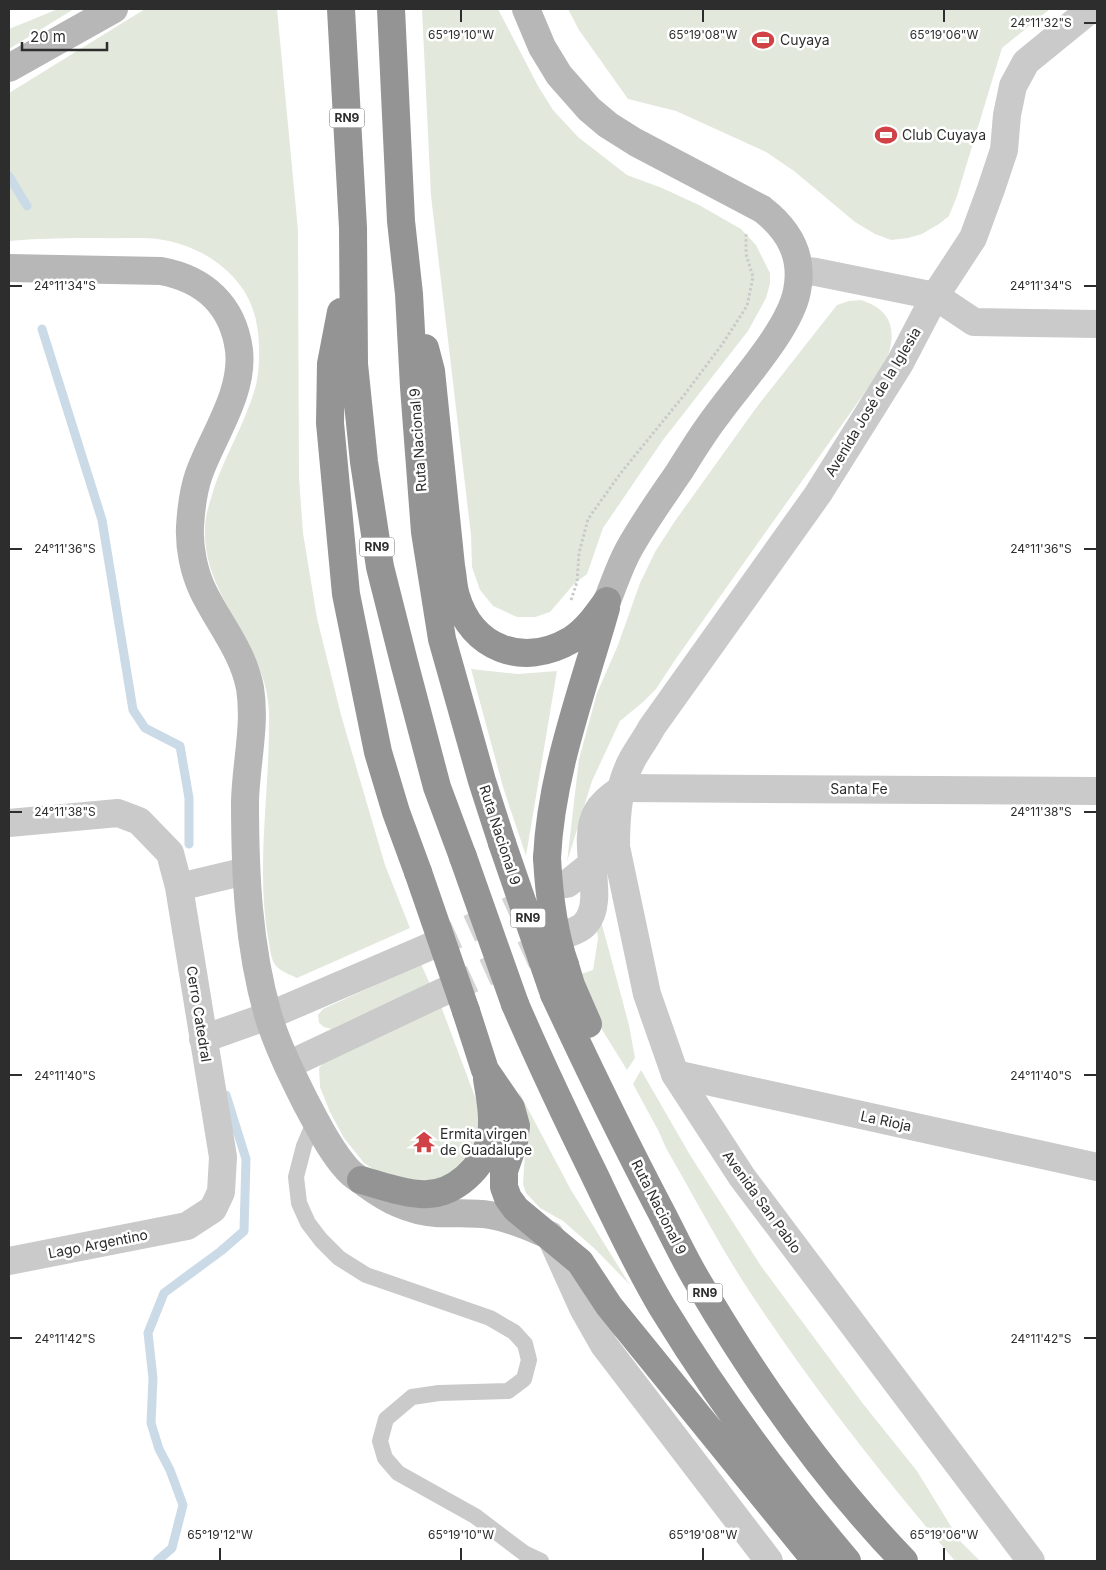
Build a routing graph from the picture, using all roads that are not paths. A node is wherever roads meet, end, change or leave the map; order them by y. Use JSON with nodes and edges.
{"nodes":[{"id":1,"x":114,"y":9,"type":"edge"},
{"id":2,"x":341,"y":9,"type":"edge"},
{"id":3,"x":391,"y":9,"type":"edge"},
{"id":4,"x":526,"y":9,"type":"edge"},
{"id":5,"x":1091,"y":9,"type":"edge"},
{"id":6,"x":9,"y":68,"type":"edge"},
{"id":7,"x":353,"y":241,"type":"junction"},
{"id":8,"x":9,"y":268,"type":"edge"},
{"id":9,"x":799,"y":270,"type":"junction"},
{"id":10,"x":409,"y":294,"type":"junction"},
{"id":11,"x":935,"y":296,"type":"junction"},
{"id":12,"x":1097,"y":324,"type":"edge"},
{"id":13,"x":607,"y":601,"type":"junction"},
{"id":14,"x":622,"y":788,"type":"junction"},
{"id":15,"x":1097,"y":791,"type":"edge"},
{"id":16,"x":9,"y":823,"type":"edge"},
{"id":17,"x":592,"y":864,"type":"junction"},
{"id":18,"x":246,"y":871,"type":"junction"},
{"id":19,"x":567,"y":884,"type":"tunnel mouth"},
{"id":20,"x":179,"y":887,"type":"junction"},
{"id":21,"x":572,"y":932,"type":"tunnel mouth"},
{"id":22,"x":431,"y":946,"type":"tunnel mouth"},
{"id":23,"x":447,"y":990,"type":"tunnel mouth"},
{"id":24,"x":268,"y":1016,"type":"junction"},
{"id":25,"x":203,"y":1039,"type":"junction"},
{"id":26,"x":288,"y":1065,"type":"junction"},
{"id":27,"x":485,"y":1070,"type":"junction"},
{"id":28,"x":675,"y":1074,"type":"junction"},
{"id":29,"x":315,"y":1120,"type":"junction"},
{"id":30,"x":1097,"y":1167,"type":"edge"},
{"id":31,"x":361,"y":1180,"type":"junction"},
{"id":32,"x":187,"y":1226,"type":"joint"},
{"id":33,"x":550,"y":1235,"type":"junction"},
{"id":34,"x":9,"y":1261,"type":"edge"},
{"id":35,"x":697,"y":1280,"type":"junction"},
{"id":36,"x":541,"y":1561,"type":"edge"},
{"id":37,"x":769,"y":1561,"type":"edge"},
{"id":38,"x":816,"y":1561,"type":"edge"},
{"id":39,"x":847,"y":1561,"type":"edge"},
{"id":40,"x":904,"y":1561,"type":"edge"},
{"id":41,"x":1031,"y":1561,"type":"edge"}],
"edges":[{"from":1,"to":6,"type":"main road"},
{"from":2,"to":7,"type":"highway","number":"RN9"},
{"from":3,"to":10,"type":"highway","name":"Ruta Nacional 9","number":"RN9"},
{"from":4,"to":9,"type":"main road"},
{"from":5,"to":11,"type":"street","name":"Avenida José de la Iglesia"},
{"from":7,"to":27,"type":"highway","bridge":true},
{"from":7,"to":39,"type":"highway","number":"RN9","bridge":true},
{"from":8,"to":18,"type":"main road"},
{"from":9,"to":11,"type":"street"},
{"from":9,"to":13,"type":"main road"},
{"from":10,"to":13,"type":"highway"},
{"from":10,"to":35,"type":"highway","name":"Ruta Nacional 9","number":"RN9","bridge":true},
{"from":11,"to":12,"type":"street"},
{"from":11,"to":14,"type":"street","name":"Avenida José de la Iglesia"},
{"from":13,"to":35,"type":"highway","bridge":true},
{"from":14,"to":15,"type":"street","name":"Santa Fe"},
{"from":14,"to":17,"type":"street"},
{"from":14,"to":28,"type":"street","name":"Avenida San Pablo"},
{"from":16,"to":20,"type":"street","name":"Cerro Catedral"},
{"from":17,"to":19,"type":"street"},
{"from":17,"to":21,"type":"street"},
{"from":18,"to":20,"type":"street"},
{"from":18,"to":24,"type":"main road"},
{"from":20,"to":25,"type":"street","name":"Cerro Catedral"},
{"from":22,"to":24,"type":"street"},
{"from":23,"to":26,"type":"street"},
{"from":24,"to":25,"type":"street"},
{"from":24,"to":26,"type":"main road"},
{"from":25,"to":32,"type":"street","name":"Cerro Catedral"},
{"from":26,"to":29,"type":"main road"},
{"from":27,"to":31,"type":"highway"},
{"from":27,"to":33,"type":"highway"},
{"from":28,"to":30,"type":"street","name":"La Rioja"},
{"from":28,"to":41,"type":"street","name":"Avenida San Pablo"},
{"from":29,"to":31,"type":"main road"},
{"from":29,"to":36,"type":"lane"},
{"from":31,"to":33,"type":"main road"},
{"from":32,"to":34,"type":"street","name":"Lago Argentino"},
{"from":33,"to":37,"type":"street"},
{"from":33,"to":38,"type":"highway"},
{"from":35,"to":40,"type":"highway","name":"Ruta Nacional 9","number":"RN9"}]}
